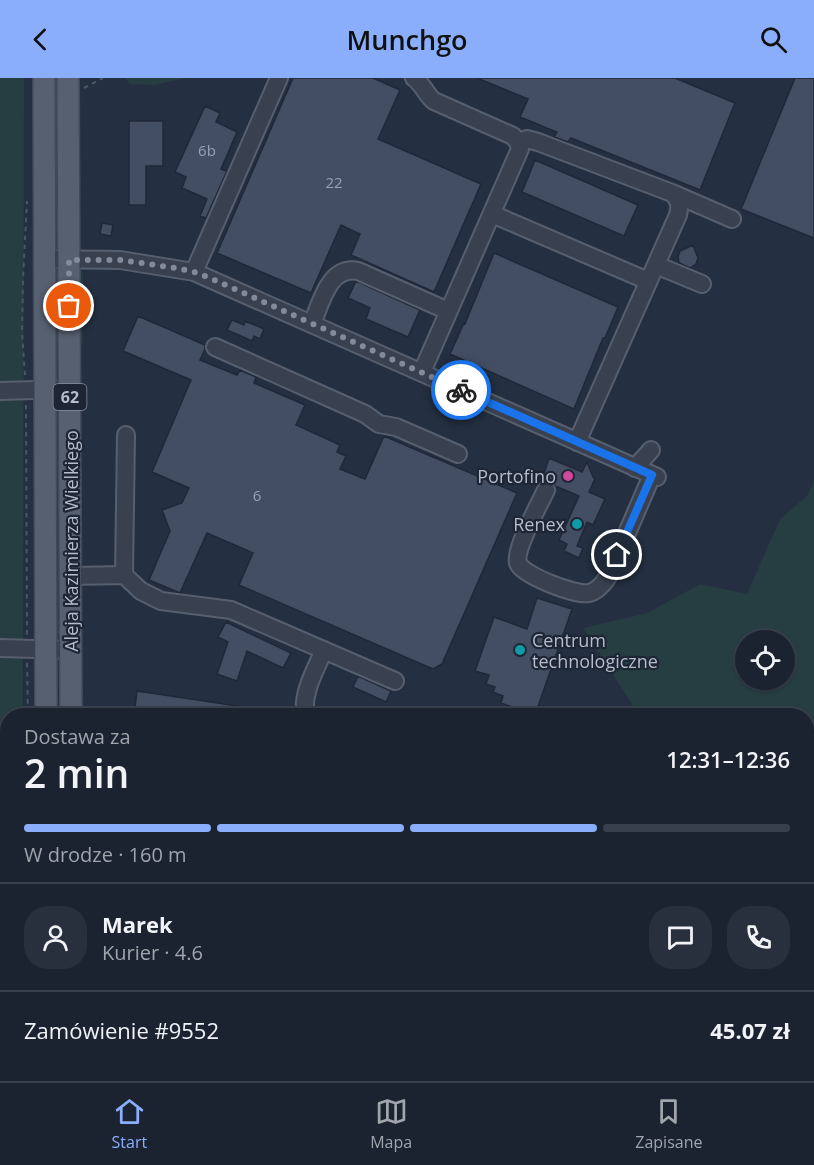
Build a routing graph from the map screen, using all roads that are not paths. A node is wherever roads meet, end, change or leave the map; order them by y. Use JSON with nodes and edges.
{"nodes":[{"id":1,"x":44,"y":78,"type":"edge"},
{"id":2,"x":279,"y":78,"type":"edge"},
{"id":3,"x":414,"y":78,"type":"edge"},
{"id":4,"x":76,"y":83,"type":"edge"},
{"id":5,"x":518,"y":142,"type":"junction"},
{"id":6,"x":672,"y":194,"type":"junction"},
{"id":7,"x":492,"y":214,"type":"junction"},
{"id":8,"x":732,"y":219,"type":"dead end"},
{"id":9,"x":44,"y":259,"type":"junction"},
{"id":10,"x":69,"y":260,"type":"junction"},
{"id":11,"x":656,"y":265,"type":"junction"},
{"id":12,"x":194,"y":272,"type":"junction"},
{"id":13,"x":648,"y":281,"type":"junction"},
{"id":14,"x":702,"y":284,"type":"dead end"},
{"id":15,"x":448,"y":311,"type":"junction"},
{"id":16,"x":312,"y":324,"type":"junction"},
{"id":17,"x":215,"y":347,"type":"dead end"},
{"id":18,"x":422,"y":372,"type":"junction"},
{"id":19,"x":70,"y":389,"type":"junction"},
{"id":20,"x":45,"y":390,"type":"junction"},
{"id":21,"x":0,"y":391,"type":"edge"},
{"id":22,"x":126,"y":435,"type":"dead end"},
{"id":23,"x":577,"y":442,"type":"junction"},
{"id":24,"x":651,"y":450,"type":"dead end"},
{"id":25,"x":458,"y":454,"type":"dead end"},
{"id":26,"x":635,"y":468,"type":"junction"},
{"id":27,"x":546,"y":490,"type":"dead end"},
{"id":28,"x":124,"y":575,"type":"junction"},
{"id":29,"x":71,"y":576,"type":"junction"},
{"id":30,"x":0,"y":648,"type":"edge"},
{"id":31,"x":45,"y":650,"type":"junction"},
{"id":32,"x":71,"y":650,"type":"junction"},
{"id":33,"x":324,"y":650,"type":"junction"},
{"id":34,"x":395,"y":681,"type":"dead end"},
{"id":35,"x":46,"y":708,"type":"edge"},
{"id":36,"x":71,"y":708,"type":"edge"},
{"id":37,"x":304,"y":708,"type":"edge"}],
"edges":[{"from":1,"to":9,"type":"main road","name":"Aleja Kazimierza Wielkiego","number":"62"},
{"from":2,"to":12,"type":"lane"},
{"from":3,"to":5,"type":"lane"},
{"from":4,"to":10,"type":"main road","name":"Aleja Kazimierza Wielkiego","number":"62"},
{"from":5,"to":6,"type":"lane"},
{"from":5,"to":7,"type":"lane"},
{"from":6,"to":8,"type":"lane"},
{"from":6,"to":11,"type":"lane"},
{"from":7,"to":13,"type":"lane"},
{"from":7,"to":15,"type":"lane"},
{"from":9,"to":10,"type":"lane"},
{"from":9,"to":20,"type":"main road","name":"Aleja Kazimierza Wielkiego","number":"62"},
{"from":10,"to":12,"type":"lane"},
{"from":10,"to":19,"type":"main road","name":"Aleja Kazimierza Wielkiego","number":"62"},
{"from":11,"to":13,"type":"lane"},
{"from":11,"to":14,"type":"lane"},
{"from":12,"to":16,"type":"lane"},
{"from":13,"to":23,"type":"lane"},
{"from":15,"to":16,"type":"lane"},
{"from":15,"to":18,"type":"lane"},
{"from":16,"to":18,"type":"lane"},
{"from":17,"to":25,"type":"lane"},
{"from":18,"to":23,"type":"lane"},
{"from":19,"to":20,"type":"lane"},
{"from":19,"to":29,"type":"main road","name":"Aleja Kazimierza Wielkiego","number":"62"},
{"from":20,"to":21,"type":"lane"},
{"from":20,"to":31,"type":"main road","name":"Aleja Kazimierza Wielkiego","number":"62"},
{"from":22,"to":28,"type":"lane"},
{"from":23,"to":26,"type":"lane"},
{"from":24,"to":26,"type":"lane"},
{"from":26,"to":27,"type":"lane"},
{"from":28,"to":29,"type":"lane"},
{"from":28,"to":33,"type":"lane"},
{"from":29,"to":32,"type":"main road","name":"Aleja Kazimierza Wielkiego","number":"62"},
{"from":30,"to":31,"type":"lane"},
{"from":31,"to":32,"type":"lane"},
{"from":31,"to":35,"type":"main road","name":"Aleja Kazimierza Wielkiego","number":"62"},
{"from":32,"to":36,"type":"main road","name":"Aleja Kazimierza Wielkiego","number":"62"},
{"from":33,"to":34,"type":"lane"},
{"from":33,"to":37,"type":"lane"}]}
